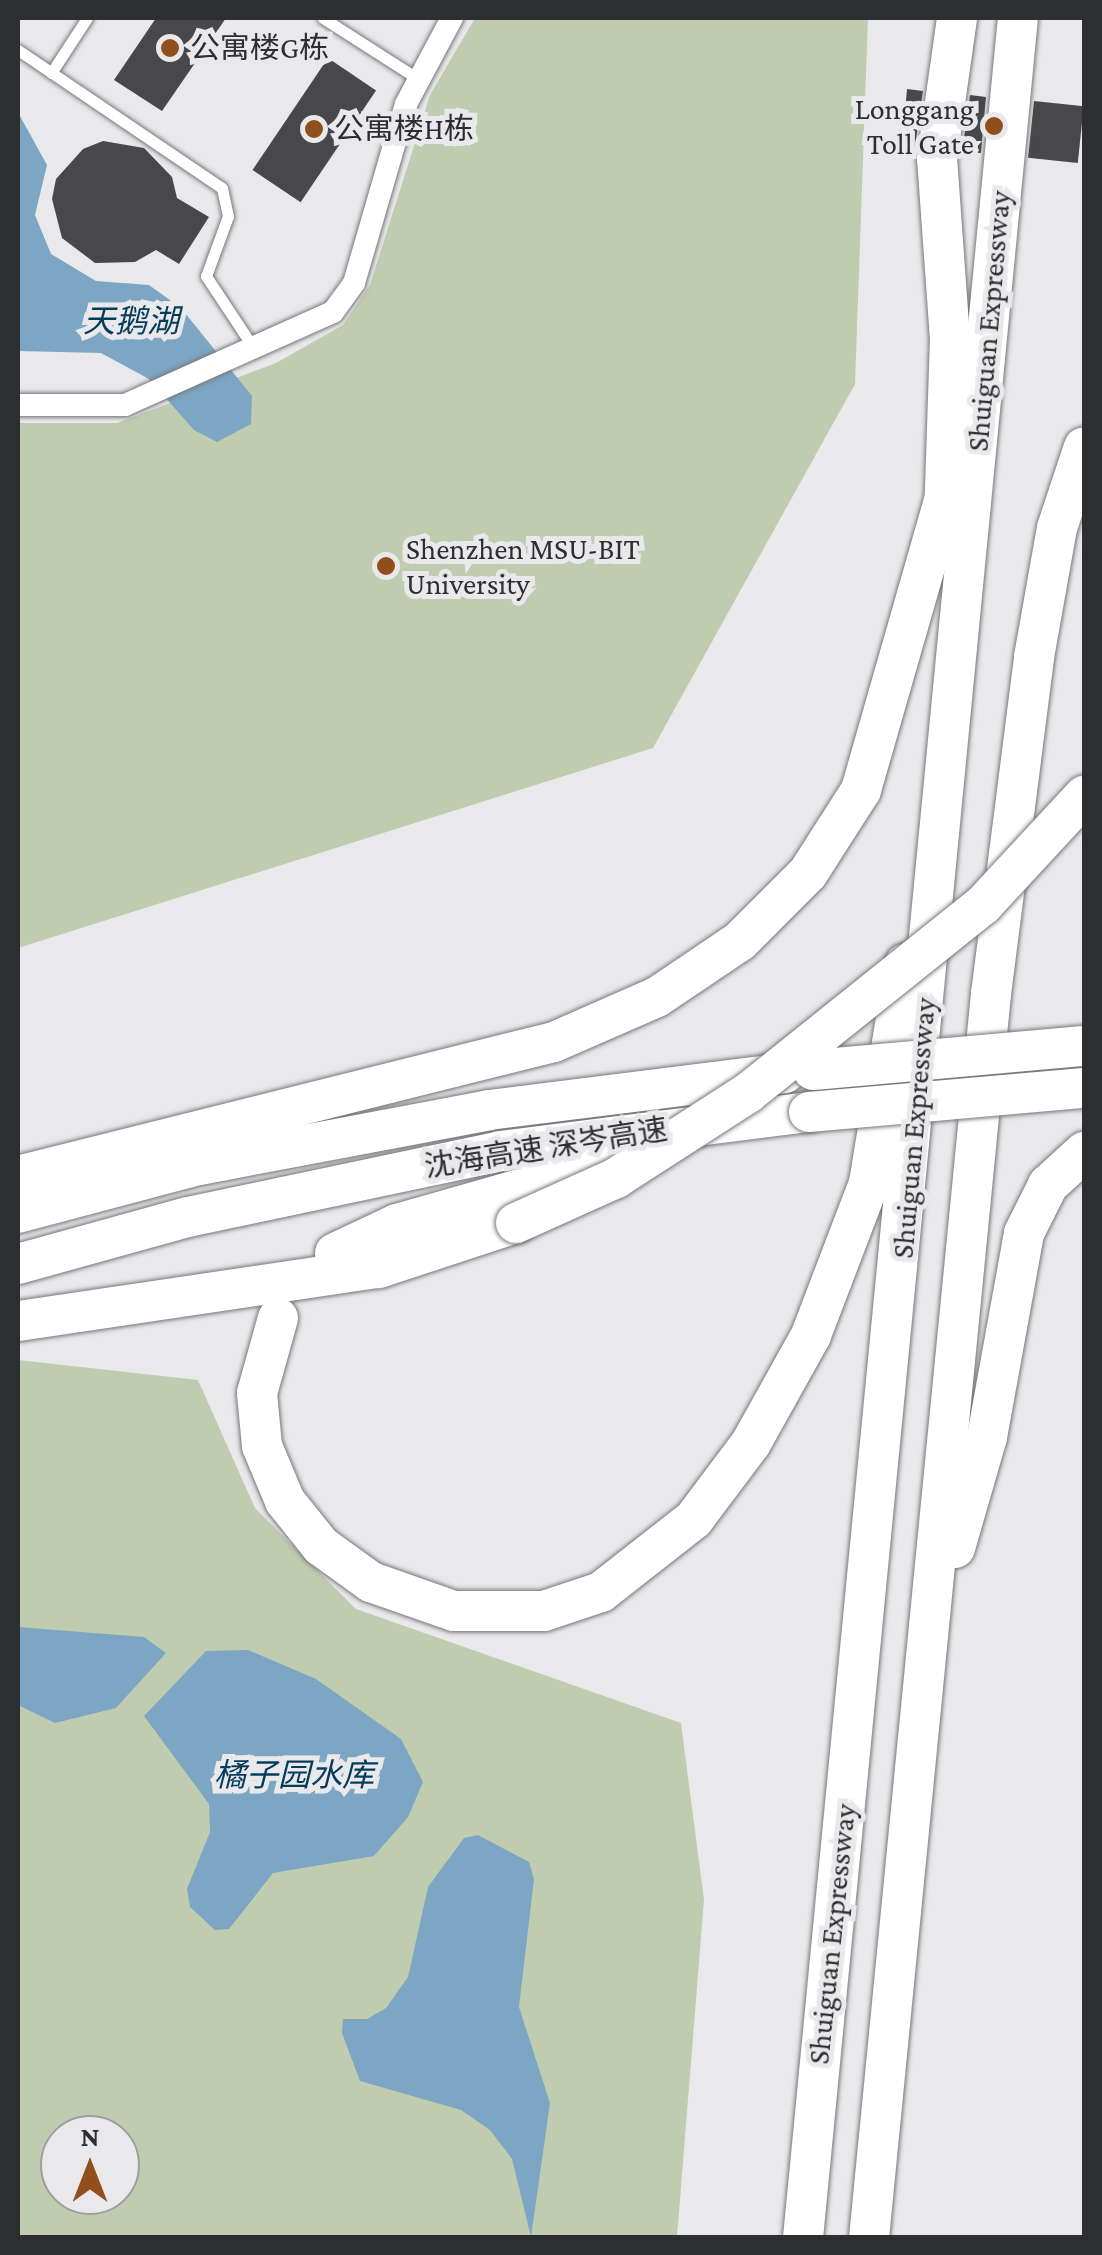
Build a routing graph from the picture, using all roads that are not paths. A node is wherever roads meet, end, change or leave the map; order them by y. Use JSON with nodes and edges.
{"nodes":[{"id":1,"x":87,"y":18,"type":"edge"},
{"id":2,"x":324,"y":18,"type":"edge"},
{"id":3,"x":452,"y":18,"type":"edge"},
{"id":4,"x":957,"y":18,"type":"edge"},
{"id":5,"x":1018,"y":18,"type":"edge"},
{"id":6,"x":18,"y":50,"type":"edge"},
{"id":7,"x":51,"y":73,"type":"junction"},
{"id":8,"x":418,"y":78,"type":"junction"},
{"id":9,"x":255,"y":350,"type":"junction"},
{"id":10,"x":18,"y":405,"type":"edge"},
{"id":11,"x":1084,"y":448,"type":"edge"},
{"id":12,"x":946,"y":493,"type":"junction"},
{"id":13,"x":1084,"y":796,"type":"edge"},
{"id":14,"x":1084,"y":1046,"type":"edge"},
{"id":15,"x":1084,"y":1088,"type":"edge"},
{"id":16,"x":799,"y":1113,"type":"junction"},
{"id":17,"x":1084,"y":1152,"type":"edge"},
{"id":18,"x":18,"y":1176,"type":"edge"},
{"id":19,"x":18,"y":1212,"type":"edge"},
{"id":20,"x":334,"y":1253,"type":"dead end"},
{"id":21,"x":18,"y":1264,"type":"edge"},
{"id":22,"x":278,"y":1318,"type":"dead end"},
{"id":23,"x":18,"y":1321,"type":"edge"},
{"id":24,"x":927,"y":1646,"type":"junction"},
{"id":25,"x":803,"y":2238,"type":"edge"},
{"id":26,"x":869,"y":2238,"type":"edge"}],
"edges":[{"from":1,"to":7,"type":"lane"},
{"from":2,"to":8,"type":"lane"},
{"from":3,"to":8,"type":"street"},
{"from":4,"to":12,"type":"highway"},
{"from":5,"to":25,"type":"highway","name":"Shuiguan Expressway"},
{"from":6,"to":7,"type":"lane"},
{"from":7,"to":9,"type":"lane"},
{"from":8,"to":9,"type":"street"},
{"from":9,"to":10,"type":"street"},
{"from":11,"to":24,"type":"highway","name":"Shuiguan Expressway"},
{"from":12,"to":18,"type":"highway"},
{"from":12,"to":22,"type":"highway"},
{"from":13,"to":23,"type":"highway","bridge":true},
{"from":14,"to":19,"type":"highway","name":"沈海高速 深岑高速","bridge":true},
{"from":15,"to":16,"type":"highway","name":"沈海高速 深岑高速","bridge":true},
{"from":16,"to":20,"type":"highway"},
{"from":16,"to":21,"type":"highway","name":"沈海高速 深岑高速"},
{"from":17,"to":24,"type":"highway"},
{"from":24,"to":26,"type":"highway","name":"Shuiguan Expressway"}]}
